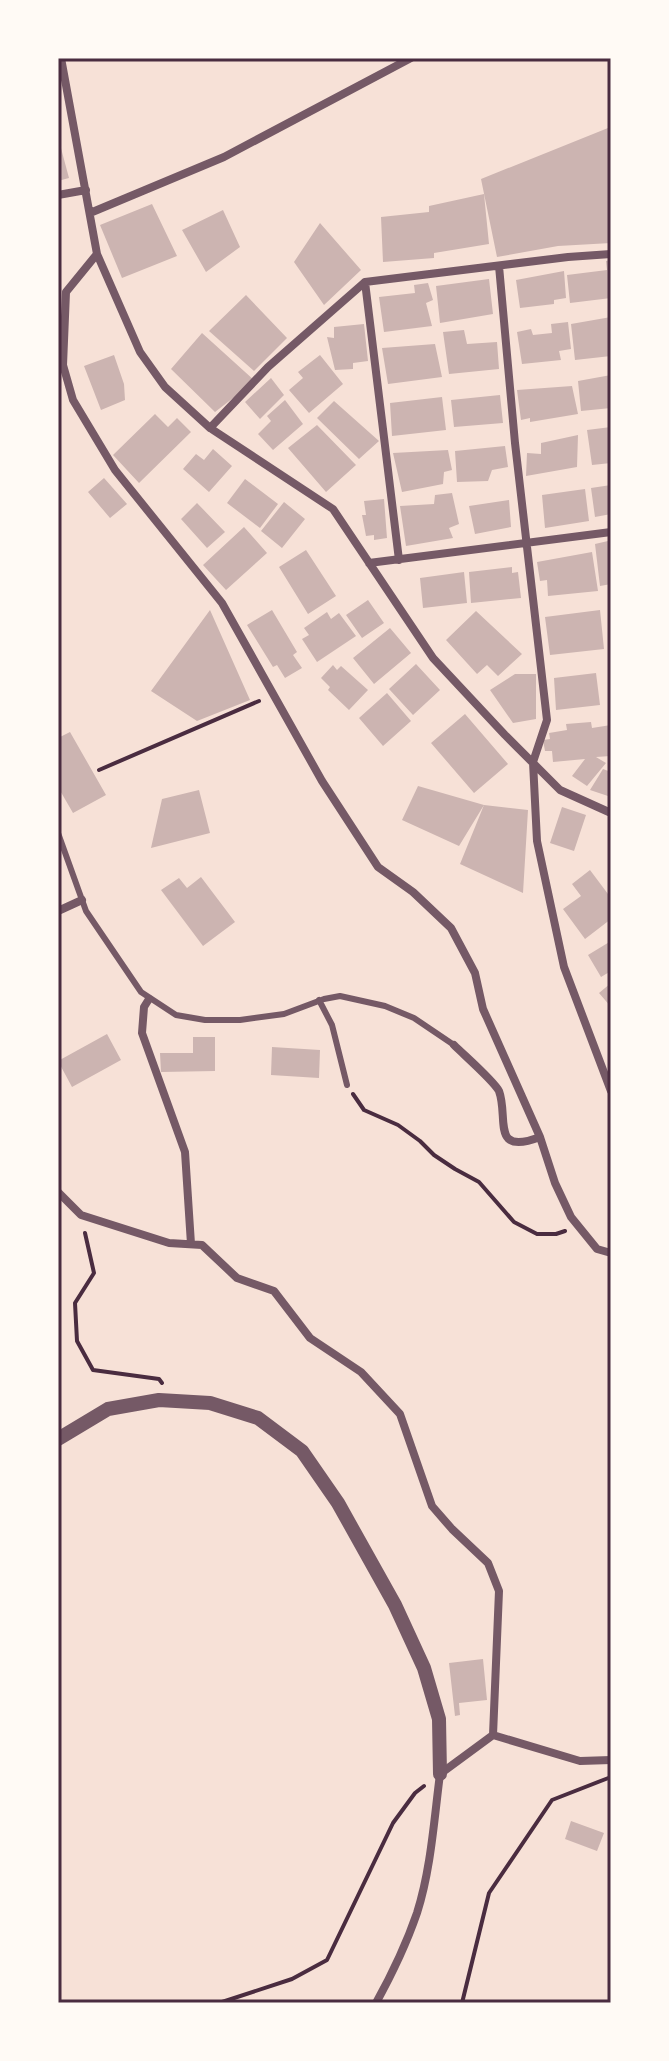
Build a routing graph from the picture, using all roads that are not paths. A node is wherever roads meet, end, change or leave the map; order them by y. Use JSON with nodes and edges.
{"nodes":[{"id":1,"x":61,"y":58,"type":"edge"},
{"id":2,"x":411,"y":58,"type":"edge"},
{"id":3,"x":86,"y":190,"type":"junction"},
{"id":4,"x":58,"y":195,"type":"edge"},
{"id":5,"x":90,"y":213,"type":"junction"},
{"id":6,"x":97,"y":254,"type":"junction"},
{"id":7,"x":611,"y":254,"type":"edge"},
{"id":8,"x":499,"y":266,"type":"junction"},
{"id":9,"x":365,"y":282,"type":"junction"},
{"id":10,"x":210,"y":428,"type":"junction"},
{"id":11,"x":611,"y":532,"type":"edge"},
{"id":12,"x":526,"y":543,"type":"junction"},
{"id":13,"x":399,"y":560,"type":"junction"},
{"id":14,"x":369,"y":563,"type":"junction"},
{"id":15,"x":533,"y":762,"type":"junction"},
{"id":16,"x":611,"y":813,"type":"edge"},
{"id":17,"x":58,"y":833,"type":"edge"},
{"id":18,"x":82,"y":900,"type":"junction"},
{"id":19,"x":58,"y":911,"type":"edge"},
{"id":20,"x":149,"y":999,"type":"junction"},
{"id":21,"x":319,"y":1000,"type":"junction"},
{"id":22,"x":454,"y":1045,"type":"joint"},
{"id":23,"x":347,"y":1085,"type":"road end"},
{"id":24,"x":611,"y":1091,"type":"edge"},
{"id":25,"x":540,"y":1137,"type":"junction"},
{"id":26,"x":58,"y":1192,"type":"edge"},
{"id":27,"x":191,"y":1244,"type":"junction"},
{"id":28,"x":611,"y":1253,"type":"edge"},
{"id":29,"x":58,"y":1439,"type":"edge"},
{"id":30,"x":493,"y":1735,"type":"junction"},
{"id":31,"x":611,"y":1760,"type":"edge"},
{"id":32,"x":440,"y":1774,"type":"junction"},
{"id":33,"x":376,"y":2003,"type":"edge"}],
"edges":[{"from":1,"to":3,"type":"street"},
{"from":2,"to":5,"type":"street"},
{"from":3,"to":4,"type":"street"},
{"from":3,"to":5,"type":"street"},
{"from":5,"to":6,"type":"street"},
{"from":6,"to":10,"type":"street"},
{"from":6,"to":25,"type":"street"},
{"from":7,"to":8,"type":"street"},
{"from":8,"to":9,"type":"street"},
{"from":8,"to":12,"type":"street"},
{"from":9,"to":10,"type":"street"},
{"from":9,"to":13,"type":"street"},
{"from":10,"to":14,"type":"street"},
{"from":11,"to":12,"type":"street"},
{"from":12,"to":13,"type":"street"},
{"from":12,"to":15,"type":"street"},
{"from":13,"to":14,"type":"street"},
{"from":14,"to":15,"type":"street"},
{"from":15,"to":16,"type":"street"},
{"from":15,"to":24,"type":"street"},
{"from":17,"to":18,"type":"lane"},
{"from":18,"to":19,"type":"street"},
{"from":18,"to":20,"type":"lane"},
{"from":20,"to":21,"type":"lane"},
{"from":20,"to":27,"type":"street"},
{"from":21,"to":22,"type":"lane"},
{"from":21,"to":23,"type":"lane"},
{"from":22,"to":25,"type":"street"},
{"from":25,"to":28,"type":"street"},
{"from":26,"to":27,"type":"street"},
{"from":27,"to":30,"type":"street"},
{"from":29,"to":32,"type":"street"},
{"from":30,"to":31,"type":"street"},
{"from":30,"to":32,"type":"street"},
{"from":32,"to":33,"type":"street"}]}
